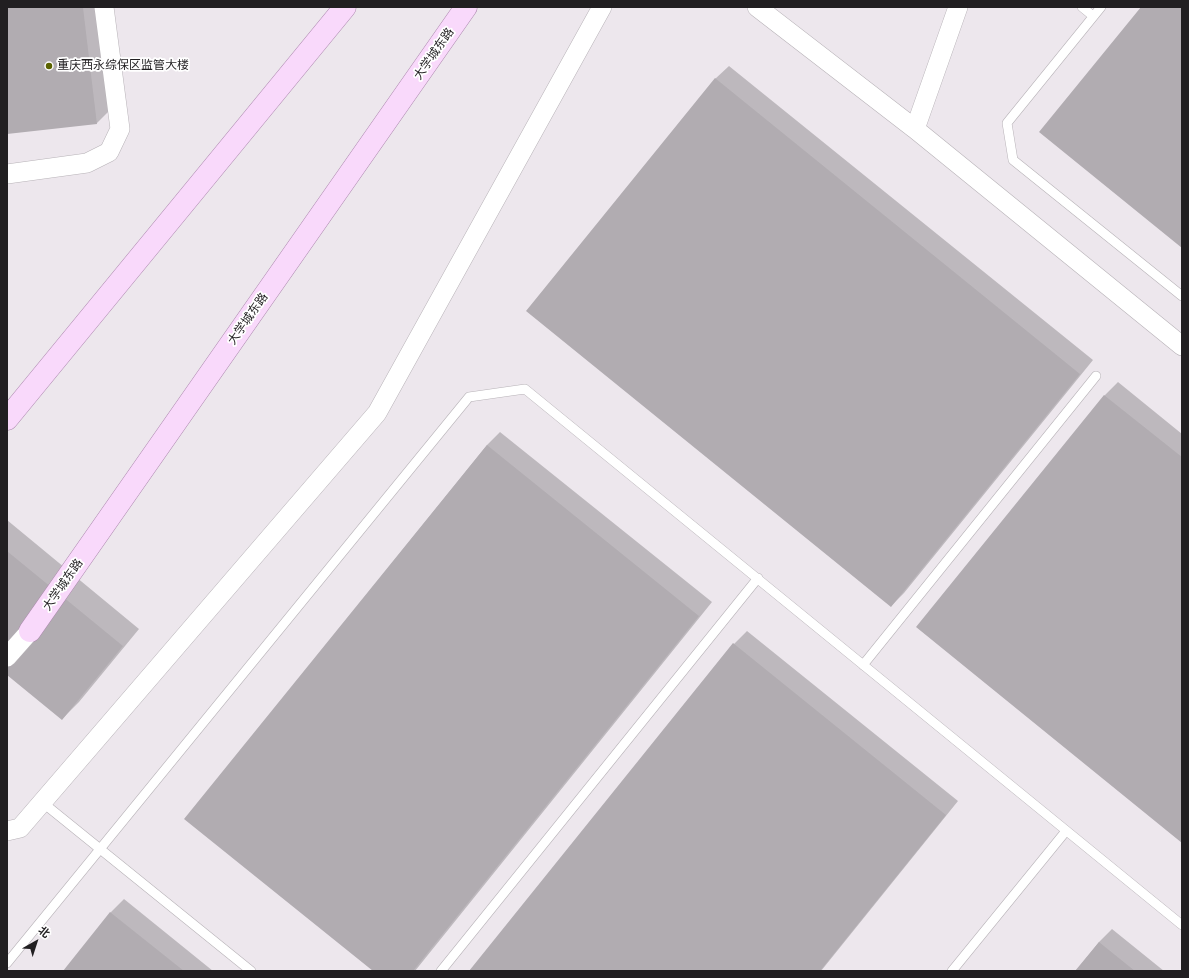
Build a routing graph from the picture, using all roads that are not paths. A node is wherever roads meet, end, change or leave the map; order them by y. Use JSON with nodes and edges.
{"nodes":[{"id":1,"x":104,"y":7,"type":"edge"},
{"id":2,"x":345,"y":7,"type":"edge"},
{"id":3,"x":466,"y":7,"type":"edge"},
{"id":4,"x":602,"y":7,"type":"edge"},
{"id":5,"x":757,"y":7,"type":"edge"},
{"id":6,"x":958,"y":7,"type":"edge"},
{"id":7,"x":1082,"y":7,"type":"edge"},
{"id":8,"x":1101,"y":7,"type":"edge"},
{"id":9,"x":1093,"y":16,"type":"junction"},
{"id":10,"x":915,"y":129,"type":"junction"},
{"id":11,"x":7,"y":174,"type":"edge"},
{"id":12,"x":1182,"y":296,"type":"edge"},
{"id":13,"x":1182,"y":346,"type":"edge"},
{"id":14,"x":1096,"y":376,"type":"dead end"},
{"id":15,"x":7,"y":418,"type":"edge"},
{"id":16,"x":758,"y":578,"type":"junction"},
{"id":17,"x":30,"y":632,"type":"joint"},
{"id":18,"x":7,"y":657,"type":"edge"},
{"id":19,"x":863,"y":665,"type":"junction"},
{"id":20,"x":42,"y":802,"type":"junction"},
{"id":21,"x":7,"y":831,"type":"edge"},
{"id":22,"x":1066,"y":831,"type":"junction"},
{"id":23,"x":101,"y":849,"type":"junction"},
{"id":24,"x":1182,"y":925,"type":"edge"},
{"id":25,"x":7,"y":963,"type":"edge"},
{"id":26,"x":251,"y":971,"type":"edge"},
{"id":27,"x":441,"y":971,"type":"edge"},
{"id":28,"x":952,"y":971,"type":"edge"}],
"edges":[{"from":1,"to":11,"type":"street"},
{"from":2,"to":15,"type":"main road"},
{"from":3,"to":17,"type":"main road","name":"大学城东路"},
{"from":4,"to":20,"type":"street"},
{"from":5,"to":10,"type":"street"},
{"from":6,"to":10,"type":"street"},
{"from":7,"to":9,"type":"lane"},
{"from":8,"to":9,"type":"lane"},
{"from":9,"to":12,"type":"lane"},
{"from":10,"to":13,"type":"street"},
{"from":14,"to":19,"type":"lane"},
{"from":16,"to":19,"type":"lane"},
{"from":16,"to":23,"type":"lane"},
{"from":16,"to":27,"type":"lane"},
{"from":17,"to":18,"type":"street"},
{"from":19,"to":22,"type":"lane"},
{"from":20,"to":21,"type":"street"},
{"from":20,"to":23,"type":"lane"},
{"from":22,"to":24,"type":"lane"},
{"from":22,"to":28,"type":"lane"},
{"from":23,"to":25,"type":"lane"},
{"from":23,"to":26,"type":"lane"}]}
